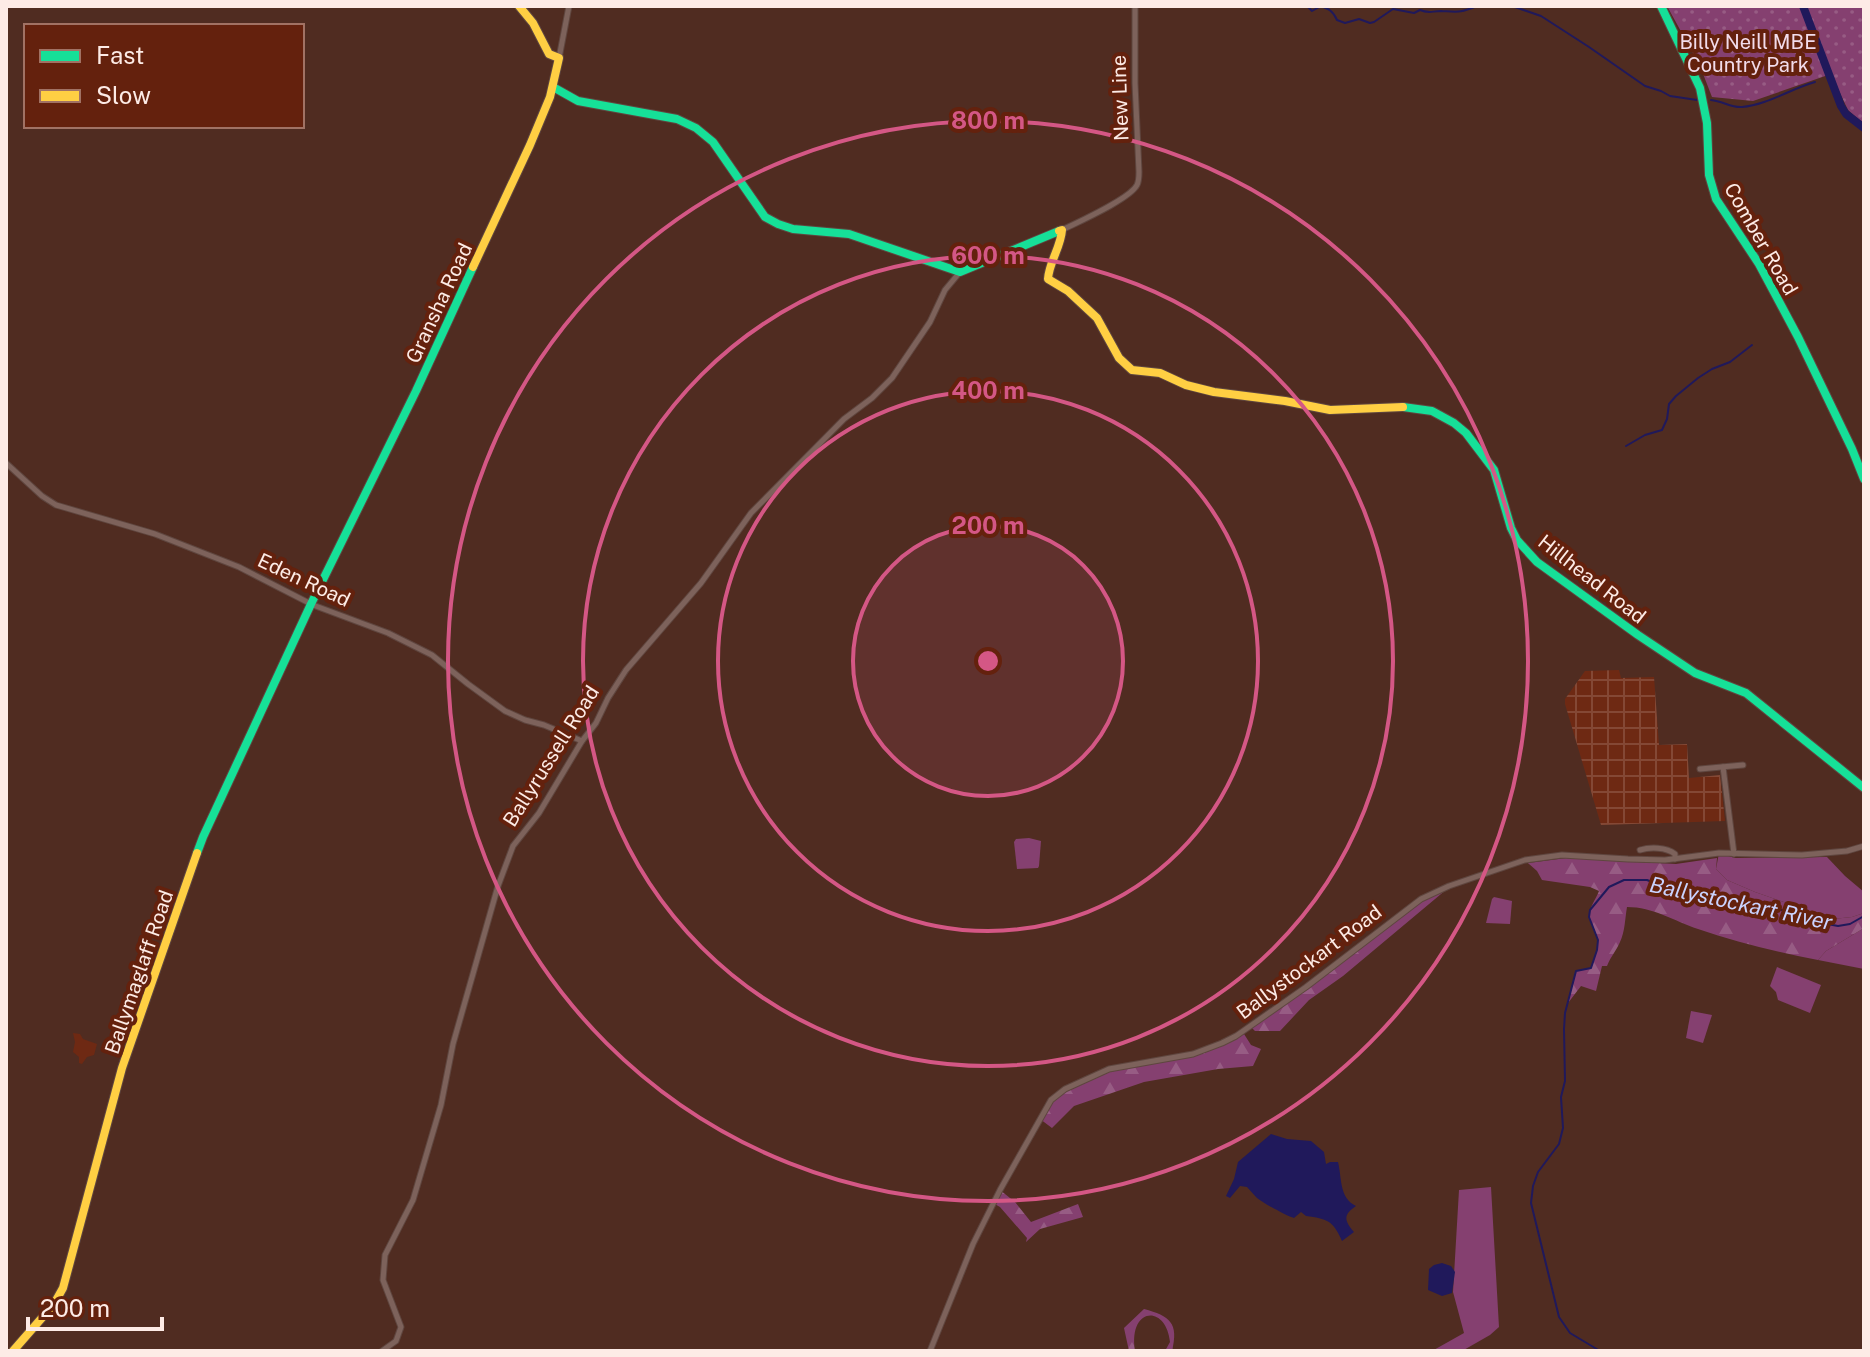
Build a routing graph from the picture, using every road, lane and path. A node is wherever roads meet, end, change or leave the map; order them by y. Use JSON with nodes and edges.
{"nodes":[{"id":1,"x":519,"y":6,"type":"edge"},
{"id":2,"x":569,"y":6,"type":"edge"},
{"id":3,"x":1135,"y":6,"type":"edge"},
{"id":4,"x":1661,"y":6,"type":"edge"},
{"id":5,"x":559,"y":58,"type":"junction"},
{"id":6,"x":553,"y":87,"type":"junction"},
{"id":7,"x":1062,"y":230,"type":"junction"},
{"id":8,"x":960,"y":272,"type":"junction"},
{"id":9,"x":6,"y":463,"type":"edge"},
{"id":10,"x":1864,"y":479,"type":"edge"},
{"id":11,"x":311,"y":604,"type":"junction"},
{"id":12,"x":582,"y":741,"type":"junction"},
{"id":13,"x":1743,"y":765,"type":"dead end"},
{"id":14,"x":1723,"y":767,"type":"junction"},
{"id":15,"x":1700,"y":769,"type":"dead end"},
{"id":16,"x":1864,"y":788,"type":"edge"},
{"id":17,"x":1864,"y":846,"type":"edge"},
{"id":18,"x":1640,"y":850,"type":"dead end"},
{"id":19,"x":1734,"y":854,"type":"junction"},
{"id":20,"x":1675,"y":859,"type":"junction"},
{"id":21,"x":13,"y":1351,"type":"edge"},
{"id":22,"x":382,"y":1351,"type":"edge"},
{"id":23,"x":930,"y":1351,"type":"edge"}],
"edges":[{"from":1,"to":5,"type":"main road"},
{"from":2,"to":5,"type":"street","name":"Gransha Road"},
{"from":3,"to":7,"type":"street","name":"New Line"},
{"from":4,"to":10,"type":"main road","name":"Comber Road"},
{"from":5,"to":6,"type":"main road","name":"Gransha Road"},
{"from":6,"to":8,"type":"main road"},
{"from":6,"to":11,"type":"main road","name":"Gransha Road"},
{"from":7,"to":8,"type":"main road"},
{"from":7,"to":16,"type":"main road","name":"Hillhead Road"},
{"from":8,"to":12,"type":"street","name":"Ballyrussell Road"},
{"from":9,"to":11,"type":"street","name":"Eden Road"},
{"from":11,"to":12,"type":"street","name":"Eden Road"},
{"from":11,"to":21,"type":"main road","name":"Ballymaglaff Road"},
{"from":12,"to":22,"type":"street","name":"Ballyrussell Road"},
{"from":13,"to":14,"type":"street"},
{"from":14,"to":15,"type":"street"},
{"from":14,"to":19,"type":"street"},
{"from":17,"to":19,"type":"street","name":"Ballystockart Road"},
{"from":18,"to":20,"type":"street"},
{"from":19,"to":20,"type":"street","name":"Ballystockart Road"},
{"from":20,"to":23,"type":"street","name":"Ballystockart Road"}]}
